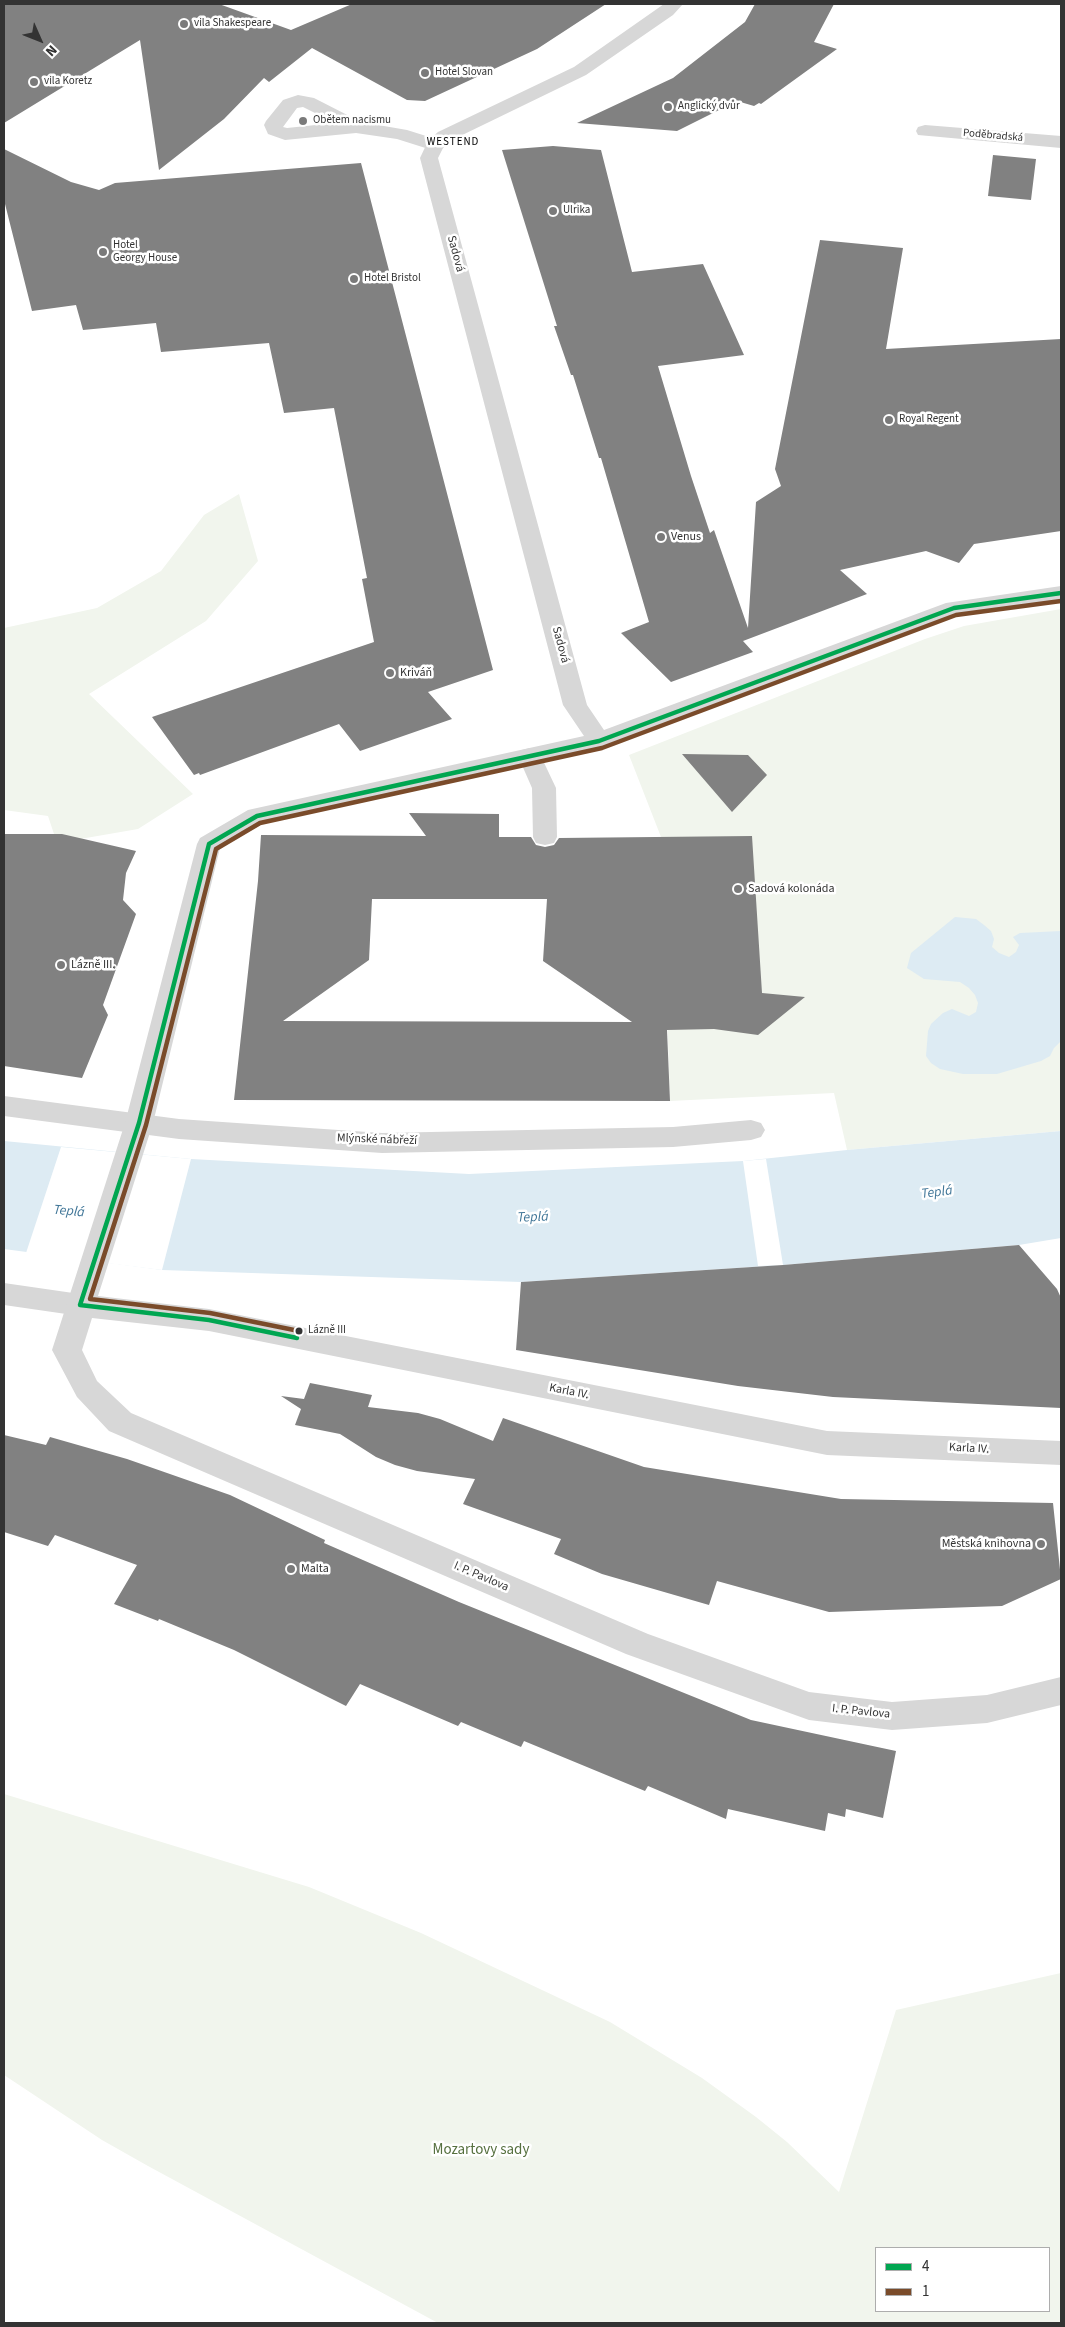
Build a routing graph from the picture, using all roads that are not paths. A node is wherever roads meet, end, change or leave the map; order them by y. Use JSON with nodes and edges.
{"nodes":[{"id":1,"x":674,"y":4,"type":"edge"},
{"id":2,"x":356,"y":127,"type":"dead end"},
{"id":3,"x":925,"y":130,"type":"dead end"},
{"id":4,"x":1061,"y":142,"type":"edge"},
{"id":5,"x":435,"y":145,"type":"junction"},
{"id":6,"x":1061,"y":593,"type":"edge"},
{"id":7,"x":599,"y":741,"type":"junction"},
{"id":8,"x":530,"y":756,"type":"junction"},
{"id":9,"x":544,"y":837,"type":"dead end"},
{"id":10,"x":4,"y":1106,"type":"edge"},
{"id":11,"x":139,"y":1123,"type":"junction"},
{"id":12,"x":751,"y":1130,"type":"dead end"},
{"id":13,"x":4,"y":1294,"type":"edge"},
{"id":14,"x":80,"y":1305,"type":"junction"},
{"id":15,"x":1061,"y":1454,"type":"edge"},
{"id":16,"x":1061,"y":1691,"type":"edge"}],
"edges":[{"from":1,"to":5,"type":"street"},
{"from":2,"to":5,"type":"street"},
{"from":3,"to":4,"type":"street","name":"Poděbradská"},
{"from":5,"to":7,"type":"street","name":"Sadová"},
{"from":6,"to":7,"type":"street"},
{"from":7,"to":8,"type":"street"},
{"from":8,"to":9,"type":"street"},
{"from":8,"to":11,"type":"street"},
{"from":10,"to":11,"type":"street","name":"Mlýnské nábřeží"},
{"from":11,"to":12,"type":"street","name":"Mlýnské nábřeží"},
{"from":11,"to":14,"type":"street","name":"I. P. Pavlova"},
{"from":13,"to":14,"type":"street"},
{"from":14,"to":15,"type":"street","name":"Karla IV."},
{"from":14,"to":16,"type":"street","name":"I. P. Pavlova"}]}
